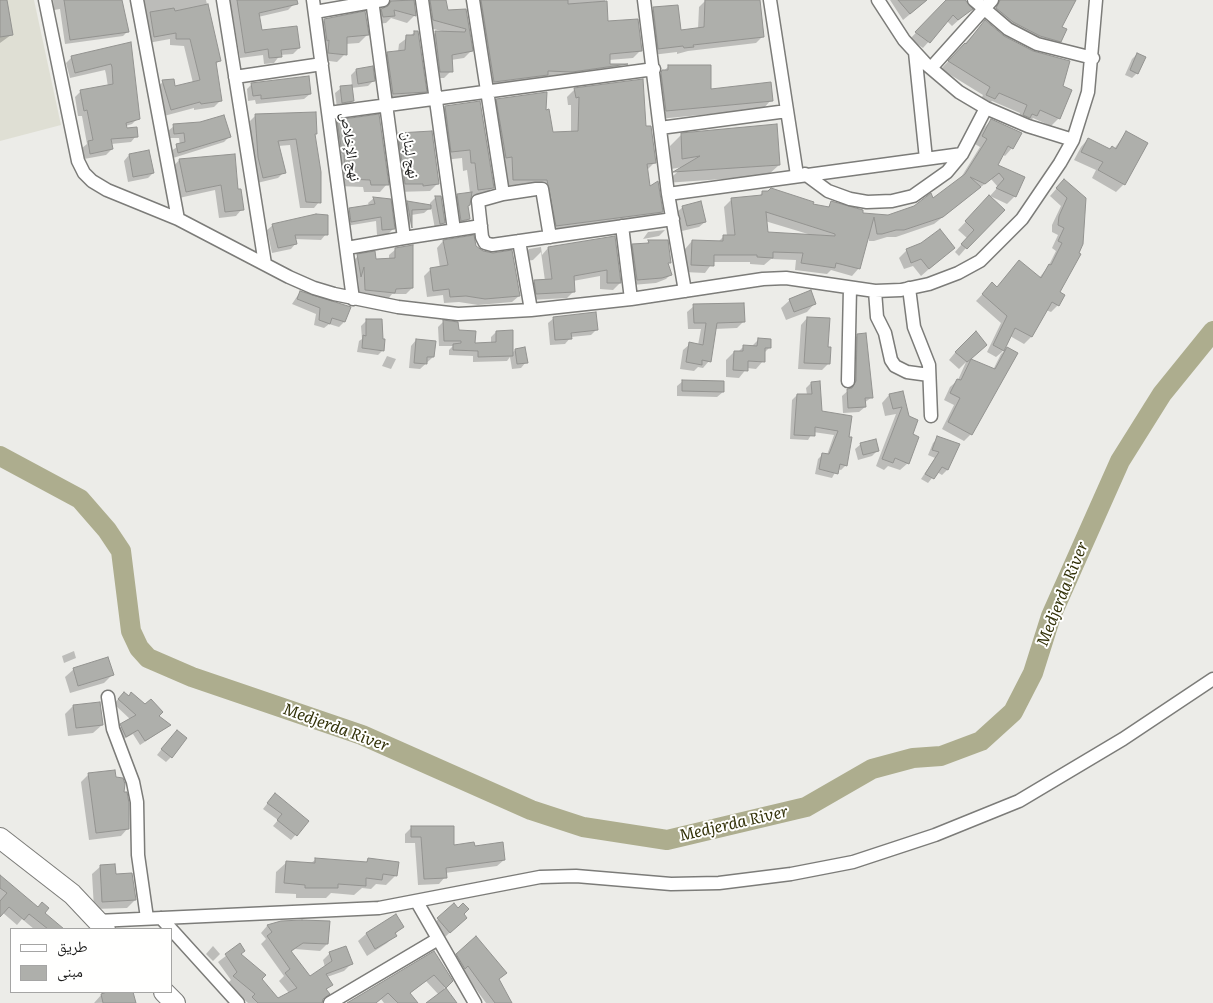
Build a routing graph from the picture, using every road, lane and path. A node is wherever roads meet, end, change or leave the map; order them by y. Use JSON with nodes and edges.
{"nodes":[{"id":1,"x":45,"y":0,"type":"edge"},
{"id":2,"x":137,"y":0,"type":"edge"},
{"id":3,"x":223,"y":0,"type":"edge"},
{"id":4,"x":422,"y":0,"type":"edge"},
{"id":5,"x":473,"y":0,"type":"edge"},
{"id":6,"x":644,"y":0,"type":"edge"},
{"id":7,"x":770,"y":0,"type":"edge"},
{"id":8,"x":878,"y":0,"type":"edge"},
{"id":9,"x":992,"y":0,"type":"edge"},
{"id":10,"x":1096,"y":0,"type":"edge"},
{"id":11,"x":375,"y":1,"type":"edge"},
{"id":12,"x":978,"y":5,"type":"edge"},
{"id":13,"x":314,"y":6,"type":"edge"},
{"id":14,"x":915,"y":52,"type":"junction"},
{"id":15,"x":1092,"y":58,"type":"junction"},
{"id":16,"x":322,"y":64,"type":"junction"},
{"id":17,"x":931,"y":68,"type":"junction"},
{"id":18,"x":654,"y":69,"type":"junction"},
{"id":19,"x":235,"y":77,"type":"junction"},
{"id":20,"x":488,"y":91,"type":"junction"},
{"id":21,"x":435,"y":98,"type":"junction"},
{"id":22,"x":386,"y":105,"type":"junction"},
{"id":23,"x":986,"y":108,"type":"junction"},
{"id":24,"x":787,"y":111,"type":"junction"},
{"id":25,"x":329,"y":113,"type":"junction"},
{"id":26,"x":660,"y":128,"type":"junction"},
{"id":27,"x":1073,"y":140,"type":"junction"},
{"id":28,"x":962,"y":154,"type":"junction"},
{"id":29,"x":926,"y":159,"type":"junction"},
{"id":30,"x":801,"y":175,"type":"junction"},
{"id":31,"x":503,"y":194,"type":"junction"},
{"id":32,"x":668,"y":194,"type":"junction"},
{"id":33,"x":178,"y":219,"type":"junction"},
{"id":34,"x":673,"y":219,"type":"junction"},
{"id":35,"x":481,"y":226,"type":"junction"},
{"id":36,"x":622,"y":226,"type":"junction"},
{"id":37,"x":454,"y":230,"type":"junction"},
{"id":38,"x":550,"y":236,"type":"junction"},
{"id":39,"x":404,"y":238,"type":"junction"},
{"id":40,"x":519,"y":241,"type":"junction"},
{"id":41,"x":347,"y":248,"type":"junction"},
{"id":42,"x":264,"y":264,"type":"junction"},
{"id":43,"x":850,"y":288,"type":"junction"},
{"id":44,"x":909,"y":288,"type":"junction"},
{"id":45,"x":875,"y":290,"type":"junction"},
{"id":46,"x":686,"y":291,"type":"junction"},
{"id":47,"x":353,"y":298,"type":"junction"},
{"id":48,"x":631,"y":299,"type":"junction"},
{"id":49,"x":531,"y":310,"type":"junction"},
{"id":50,"x":930,"y":374,"type":"junction"},
{"id":51,"x":848,"y":381,"type":"dead end"},
{"id":52,"x":931,"y":416,"type":"dead end"},
{"id":53,"x":1213,"y":679,"type":"edge"},
{"id":54,"x":108,"y":697,"type":"dead end"},
{"id":55,"x":0,"y":838,"type":"edge"},
{"id":56,"x":417,"y":902,"type":"junction"},
{"id":57,"x":147,"y":918,"type":"junction"},
{"id":58,"x":161,"y":918,"type":"junction"},
{"id":59,"x":101,"y":925,"type":"edge"},
{"id":60,"x":170,"y":928,"type":"edge"},
{"id":61,"x":172,"y":930,"type":"edge"},
{"id":62,"x":438,"y":939,"type":"junction"},
{"id":63,"x":238,"y":1003,"type":"edge"},
{"id":64,"x":330,"y":1003,"type":"edge"},
{"id":65,"x":475,"y":1003,"type":"edge"}],
"edges":[{"from":1,"to":33,"type":"street"},
{"from":2,"to":33,"type":"street"},
{"from":3,"to":19,"type":"street"},
{"from":4,"to":21,"type":"street"},
{"from":5,"to":20,"type":"street"},
{"from":6,"to":18,"type":"street"},
{"from":7,"to":24,"type":"street"},
{"from":8,"to":14,"type":"street"},
{"from":9,"to":12,"type":"street"},
{"from":10,"to":15,"type":"street"},
{"from":11,"to":13,"type":"street"},
{"from":11,"to":22,"type":"street","name":"نهج لبنان"},
{"from":12,"to":15,"type":"street"},
{"from":12,"to":17,"type":"street"},
{"from":13,"to":16,"type":"street","name":"نهج الإخلاص"},
{"from":14,"to":17,"type":"street"},
{"from":14,"to":29,"type":"street"},
{"from":15,"to":27,"type":"street"},
{"from":16,"to":19,"type":"street"},
{"from":16,"to":25,"type":"street","name":"نهج الإخلاص"},
{"from":17,"to":23,"type":"street"},
{"from":18,"to":20,"type":"street"},
{"from":18,"to":26,"type":"street"},
{"from":19,"to":42,"type":"street"},
{"from":20,"to":21,"type":"street"},
{"from":20,"to":31,"type":"street"},
{"from":21,"to":22,"type":"street"},
{"from":21,"to":37,"type":"street"},
{"from":22,"to":25,"type":"street"},
{"from":22,"to":39,"type":"street","name":"نهج لبنان"},
{"from":23,"to":27,"type":"street"},
{"from":23,"to":28,"type":"street"},
{"from":24,"to":26,"type":"street"},
{"from":24,"to":30,"type":"street"},
{"from":25,"to":41,"type":"street","name":"نهج الإخلاص"},
{"from":26,"to":32,"type":"street"},
{"from":27,"to":44,"type":"street"},
{"from":28,"to":29,"type":"street"},
{"from":28,"to":30,"type":"street"},
{"from":29,"to":30,"type":"street"},
{"from":30,"to":32,"type":"street"},
{"from":31,"to":35,"type":"street"},
{"from":31,"to":38,"type":"street"},
{"from":32,"to":34,"type":"street"},
{"from":33,"to":42,"type":"street"},
{"from":34,"to":36,"type":"street"},
{"from":34,"to":46,"type":"street"},
{"from":35,"to":37,"type":"street"},
{"from":35,"to":40,"type":"street"},
{"from":36,"to":38,"type":"street"},
{"from":36,"to":48,"type":"street"},
{"from":37,"to":39,"type":"street"},
{"from":38,"to":40,"type":"street"},
{"from":39,"to":41,"type":"street"},
{"from":40,"to":49,"type":"street"},
{"from":41,"to":47,"type":"street","name":"نهج الإخلاص"},
{"from":42,"to":47,"type":"street"},
{"from":43,"to":45,"type":"street"},
{"from":43,"to":46,"type":"street"},
{"from":43,"to":51,"type":"street"},
{"from":44,"to":45,"type":"street"},
{"from":44,"to":50,"type":"street"},
{"from":45,"to":50,"type":"street"},
{"from":46,"to":48,"type":"street"},
{"from":47,"to":49,"type":"street"},
{"from":48,"to":49,"type":"street"},
{"from":50,"to":52,"type":"street"},
{"from":53,"to":56,"type":"street"},
{"from":54,"to":57,"type":"street"},
{"from":55,"to":59,"type":"main road"},
{"from":56,"to":58,"type":"street"},
{"from":56,"to":62,"type":"street"},
{"from":57,"to":58,"type":"street"},
{"from":57,"to":59,"type":"street"},
{"from":58,"to":60,"type":"street"},
{"from":61,"to":63,"type":"street"},
{"from":62,"to":64,"type":"street"},
{"from":62,"to":65,"type":"street"}]}
